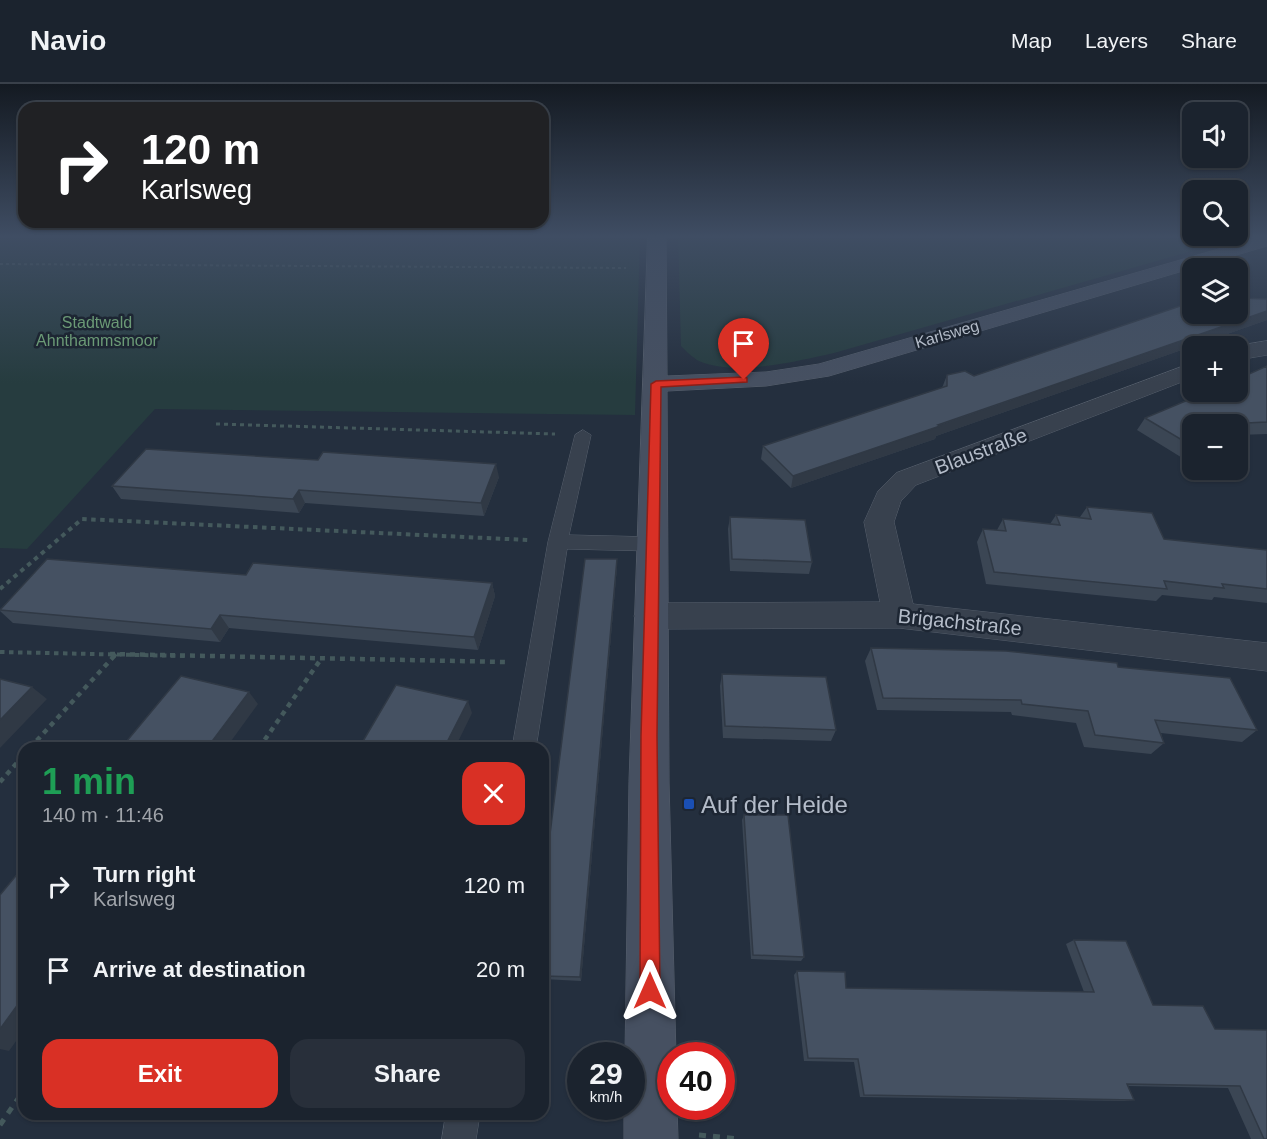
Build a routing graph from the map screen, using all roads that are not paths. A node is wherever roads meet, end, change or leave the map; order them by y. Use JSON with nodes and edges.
{"nodes":[{"id":1,"x":656,"y":284,"type":"edge"},
{"id":2,"x":1116,"y":284,"type":"edge"},
{"id":3,"x":1267,"y":348,"type":"edge"},
{"id":4,"x":1248,"y":351,"type":"edge"},
{"id":5,"x":1182,"y":374,"type":"edge"},
{"id":6,"x":656,"y":384,"type":"junction"},
{"id":7,"x":583,"y":435,"type":"road end"},
{"id":8,"x":558,"y":542,"type":"junction"},
{"id":9,"x":653,"y":544,"type":"junction"},
{"id":10,"x":899,"y":615,"type":"junction"},
{"id":11,"x":651,"y":616,"type":"junction"},
{"id":12,"x":1267,"y":657,"type":"edge"},
{"id":13,"x":525,"y":742,"type":"edge"},
{"id":14,"x":462,"y":1120,"type":"edge"},
{"id":15,"x":459,"y":1139,"type":"edge"},
{"id":16,"x":651,"y":1139,"type":"edge"}],
"edges":[{"from":1,"to":6,"type":"street"},
{"from":2,"to":6,"type":"street","name":"Karlsweg"},
{"from":3,"to":4,"type":"street"},
{"from":5,"to":10,"type":"street","name":"Blaustraße"},
{"from":6,"to":9,"type":"street"},
{"from":7,"to":8,"type":"lane"},
{"from":8,"to":9,"type":"lane"},
{"from":8,"to":13,"type":"lane"},
{"from":9,"to":11,"type":"street"},
{"from":10,"to":11,"type":"street","name":"Brigachstraße"},
{"from":10,"to":12,"type":"street","name":"Brigachstraße"},
{"from":11,"to":16,"type":"street"},
{"from":14,"to":15,"type":"lane"}]}
